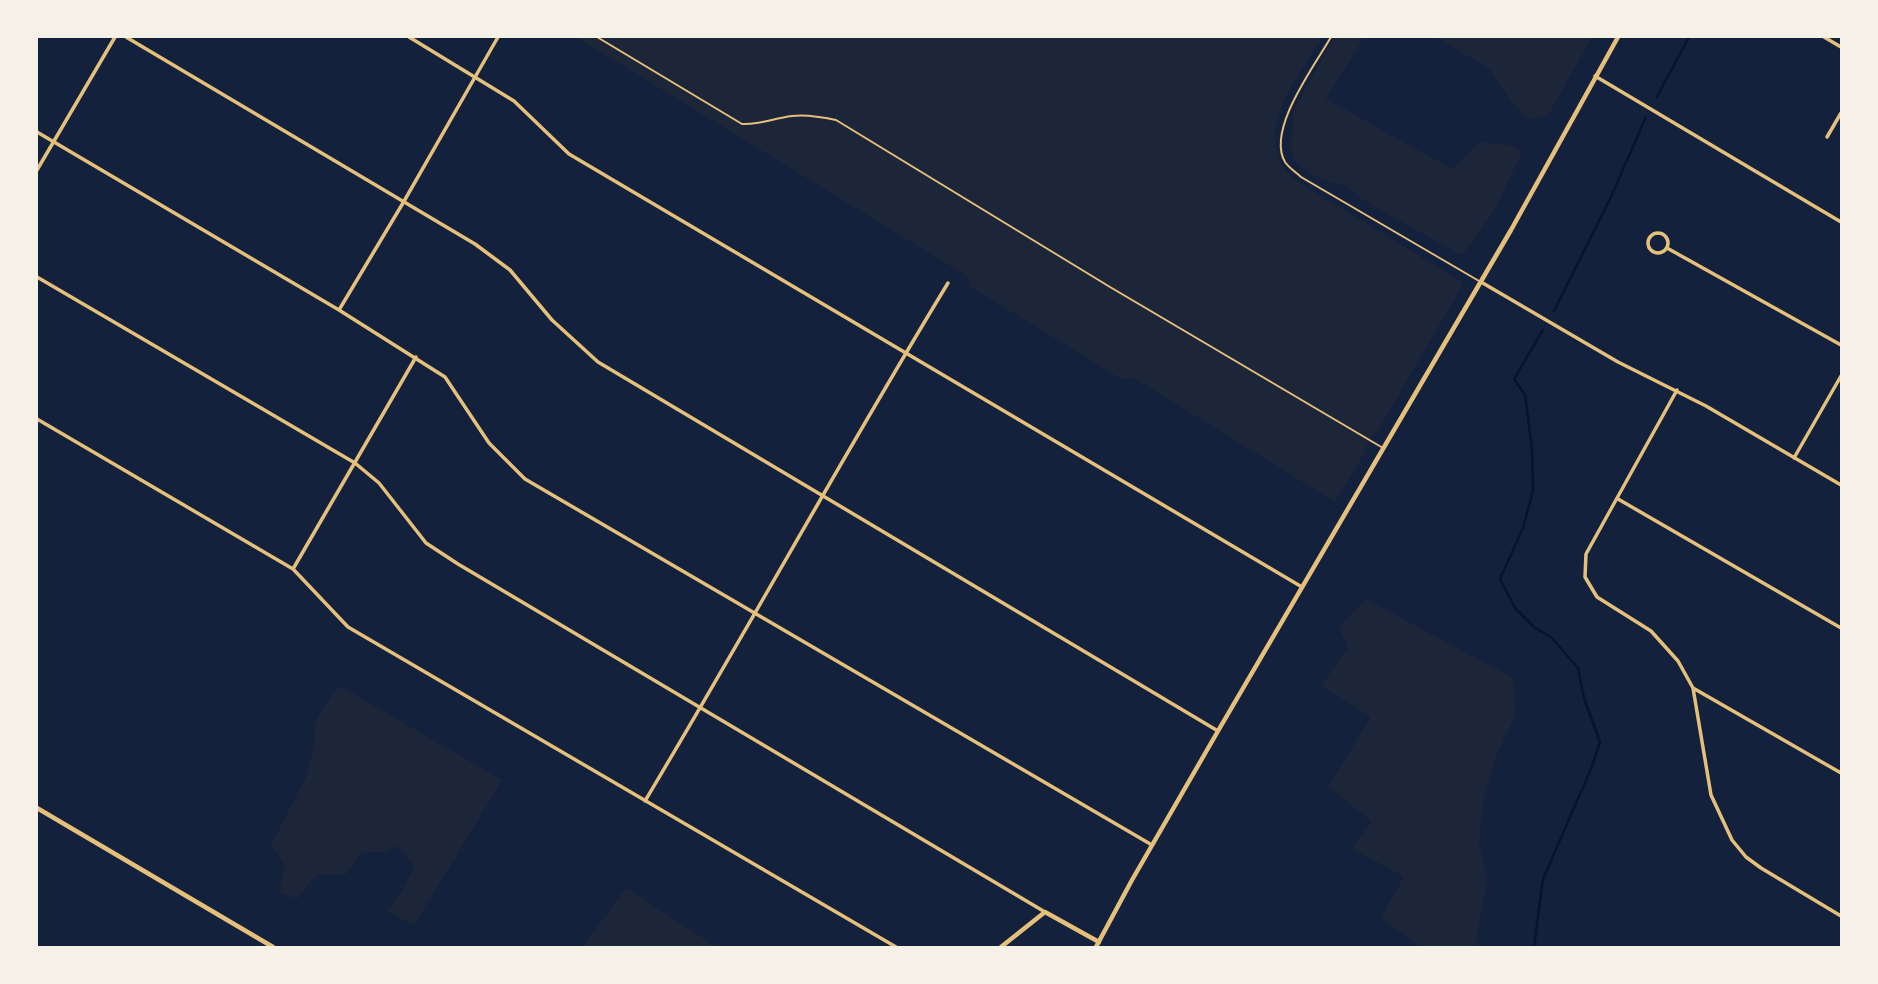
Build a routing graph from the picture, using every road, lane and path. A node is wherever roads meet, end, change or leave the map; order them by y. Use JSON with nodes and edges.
{"nodes":[{"id":1,"x":116,"y":37,"type":"edge"},
{"id":2,"x":126,"y":37,"type":"edge"},
{"id":3,"x":409,"y":37,"type":"edge"},
{"id":4,"x":498,"y":37,"type":"edge"},
{"id":5,"x":597,"y":37,"type":"edge"},
{"id":6,"x":1331,"y":37,"type":"edge"},
{"id":7,"x":1618,"y":37,"type":"edge"},
{"id":8,"x":1824,"y":37,"type":"edge"},
{"id":9,"x":1841,"y":47,"type":"edge"},
{"id":10,"x":474,"y":76,"type":"junction"},
{"id":11,"x":1595,"y":76,"type":"junction"},
{"id":12,"x":1841,"y":113,"type":"edge"},
{"id":13,"x":37,"y":132,"type":"edge"},
{"id":14,"x":1827,"y":137,"type":"dead end"},
{"id":15,"x":53,"y":142,"type":"junction"},
{"id":16,"x":37,"y":170,"type":"edge"},
{"id":17,"x":403,"y":203,"type":"junction"},
{"id":18,"x":1841,"y":222,"type":"edge"},
{"id":19,"x":1667,"y":248,"type":"junction"},
{"id":20,"x":37,"y":277,"type":"edge"},
{"id":21,"x":1480,"y":282,"type":"junction"},
{"id":22,"x":948,"y":283,"type":"dead end"},
{"id":23,"x":338,"y":310,"type":"junction"},
{"id":24,"x":1841,"y":345,"type":"edge"},
{"id":25,"x":906,"y":351,"type":"junction"},
{"id":26,"x":416,"y":357,"type":"junction"},
{"id":27,"x":1841,"y":376,"type":"edge"},
{"id":28,"x":1678,"y":390,"type":"junction"},
{"id":29,"x":37,"y":419,"type":"edge"},
{"id":30,"x":1383,"y":448,"type":"junction"},
{"id":31,"x":1794,"y":458,"type":"junction"},
{"id":32,"x":355,"y":463,"type":"junction"},
{"id":33,"x":1841,"y":485,"type":"edge"},
{"id":34,"x":824,"y":495,"type":"junction"},
{"id":35,"x":1618,"y":499,"type":"junction"},
{"id":36,"x":293,"y":569,"type":"junction"},
{"id":37,"x":1303,"y":588,"type":"junction"},
{"id":38,"x":756,"y":612,"type":"junction"},
{"id":39,"x":1841,"y":628,"type":"edge"},
{"id":40,"x":1693,"y":688,"type":"junction"},
{"id":41,"x":702,"y":708,"type":"junction"},
{"id":42,"x":1218,"y":730,"type":"junction"},
{"id":43,"x":1841,"y":774,"type":"edge"},
{"id":44,"x":645,"y":801,"type":"junction"},
{"id":45,"x":37,"y":808,"type":"edge"},
{"id":46,"x":1152,"y":845,"type":"junction"},
{"id":47,"x":1045,"y":912,"type":"junction"},
{"id":48,"x":1841,"y":916,"type":"edge"},
{"id":49,"x":1097,"y":944,"type":"edge"},
{"id":50,"x":273,"y":947,"type":"edge"},
{"id":51,"x":896,"y":947,"type":"edge"},
{"id":52,"x":1001,"y":947,"type":"edge"}],
"edges":[{"from":1,"to":15,"type":"street"},
{"from":2,"to":17,"type":"street"},
{"from":3,"to":10,"type":"street"},
{"from":4,"to":10,"type":"street"},
{"from":5,"to":30,"type":"lane"},
{"from":6,"to":21,"type":"lane"},
{"from":7,"to":11,"type":"main road"},
{"from":8,"to":9,"type":"street"},
{"from":10,"to":17,"type":"street"},
{"from":10,"to":25,"type":"street"},
{"from":11,"to":18,"type":"street"},
{"from":11,"to":21,"type":"main road"},
{"from":12,"to":14,"type":"street"},
{"from":13,"to":15,"type":"street"},
{"from":15,"to":16,"type":"street"},
{"from":15,"to":23,"type":"street"},
{"from":17,"to":23,"type":"street"},
{"from":17,"to":34,"type":"street"},
{"from":19,"to":19,"type":"street"},
{"from":19,"to":24,"type":"street"},
{"from":20,"to":32,"type":"street"},
{"from":21,"to":28,"type":"street"},
{"from":21,"to":30,"type":"main road"},
{"from":22,"to":25,"type":"street"},
{"from":23,"to":26,"type":"street"},
{"from":25,"to":34,"type":"street"},
{"from":25,"to":37,"type":"street"},
{"from":26,"to":32,"type":"street"},
{"from":26,"to":38,"type":"street"},
{"from":27,"to":31,"type":"street"},
{"from":28,"to":31,"type":"street"},
{"from":28,"to":35,"type":"street"},
{"from":29,"to":36,"type":"street"},
{"from":30,"to":37,"type":"main road"},
{"from":31,"to":33,"type":"street"},
{"from":32,"to":36,"type":"street"},
{"from":32,"to":41,"type":"street"},
{"from":34,"to":38,"type":"street"},
{"from":34,"to":42,"type":"street"},
{"from":35,"to":39,"type":"street"},
{"from":35,"to":40,"type":"street"},
{"from":36,"to":44,"type":"street"},
{"from":37,"to":42,"type":"main road"},
{"from":38,"to":41,"type":"street"},
{"from":38,"to":46,"type":"street"},
{"from":40,"to":43,"type":"street"},
{"from":40,"to":48,"type":"street"},
{"from":41,"to":44,"type":"street"},
{"from":41,"to":47,"type":"street"},
{"from":42,"to":46,"type":"main road"},
{"from":44,"to":51,"type":"street"},
{"from":45,"to":50,"type":"main road"},
{"from":46,"to":49,"type":"main road"},
{"from":47,"to":49,"type":"main road"},
{"from":47,"to":52,"type":"main road"}]}
